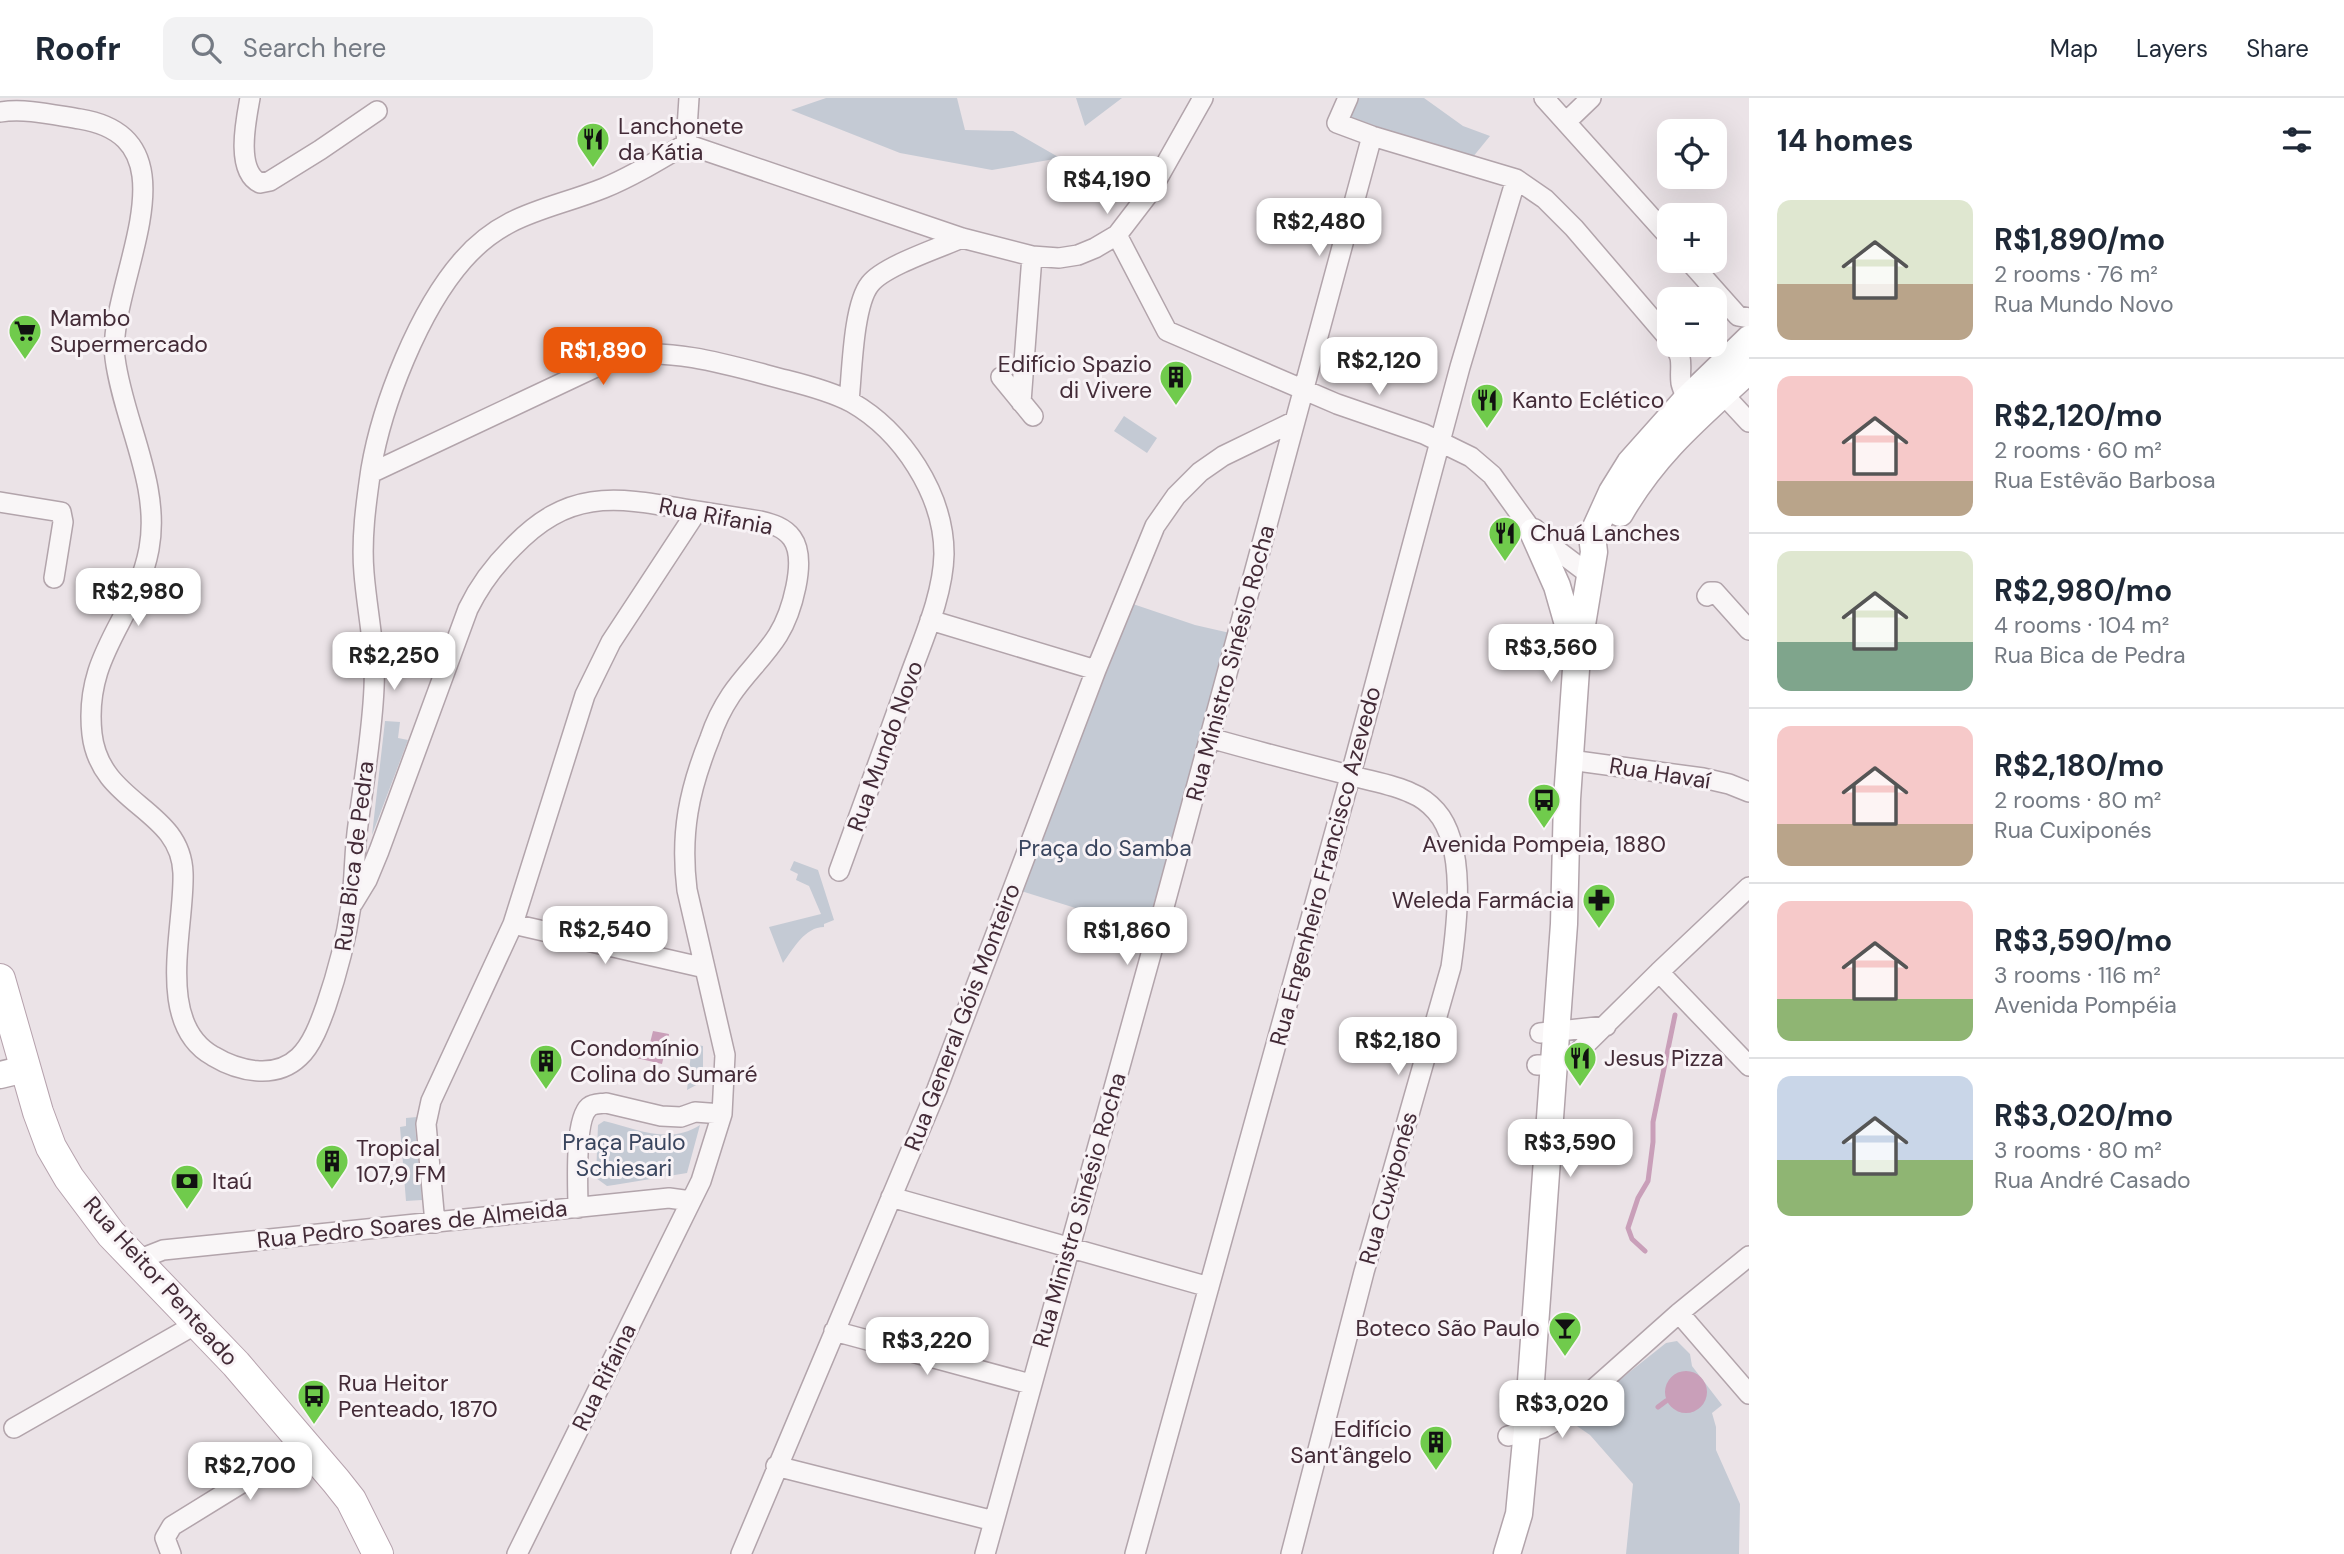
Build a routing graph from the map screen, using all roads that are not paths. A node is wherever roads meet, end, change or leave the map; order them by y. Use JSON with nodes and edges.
{"nodes":[{"id":1,"x":250,"y":98,"type":"edge"},
{"id":2,"x":689,"y":98,"type":"edge"},
{"id":3,"x":1203,"y":98,"type":"edge"},
{"id":4,"x":1348,"y":98,"type":"edge"},
{"id":5,"x":1544,"y":98,"type":"edge"},
{"id":6,"x":1591,"y":98,"type":"edge"},
{"id":7,"x":377,"y":111,"type":"dead end"},
{"id":8,"x":0,"y":112,"type":"edge"},
{"id":9,"x":1566,"y":122,"type":"junction"},
{"id":10,"x":1372,"y":136,"type":"junction"},
{"id":11,"x":686,"y":144,"type":"junction"},
{"id":12,"x":1516,"y":179,"type":"junction"},
{"id":13,"x":1657,"y":224,"type":"edge"},
{"id":14,"x":1117,"y":235,"type":"junction"},
{"id":15,"x":962,"y":238,"type":"junction"},
{"id":16,"x":1032,"y":256,"type":"junction"},
{"id":17,"x":1700,"y":273,"type":"edge"},
{"id":18,"x":1749,"y":318,"type":"edge"},
{"id":19,"x":1657,"y":325,"type":"edge"},
{"id":20,"x":1749,"y":339,"type":"edge"},
{"id":21,"x":1680,"y":357,"type":"edge"},
{"id":22,"x":1749,"y":370,"type":"edge"},
{"id":23,"x":1001,"y":377,"type":"dead end"},
{"id":24,"x":1304,"y":390,"type":"junction"},
{"id":25,"x":1723,"y":394,"type":"junction"},
{"id":26,"x":1687,"y":399,"type":"junction"},
{"id":27,"x":849,"y":401,"type":"junction"},
{"id":28,"x":1295,"y":421,"type":"junction"},
{"id":29,"x":1749,"y":422,"type":"edge"},
{"id":30,"x":1440,"y":440,"type":"junction"},
{"id":31,"x":371,"y":473,"type":"junction"},
{"id":32,"x":0,"y":502,"type":"edge"},
{"id":33,"x":697,"y":511,"type":"junction"},
{"id":34,"x":1533,"y":532,"type":"junction"},
{"id":35,"x":1592,"y":564,"type":"junction"},
{"id":36,"x":54,"y":578,"type":"dead end"},
{"id":37,"x":1707,"y":596,"type":"dead end"},
{"id":38,"x":930,"y":621,"type":"junction"},
{"id":39,"x":1749,"y":630,"type":"edge"},
{"id":40,"x":1577,"y":655,"type":"junction"},
{"id":41,"x":1096,"y":670,"type":"junction"},
{"id":42,"x":1210,"y":738,"type":"junction"},
{"id":43,"x":1570,"y":760,"type":"junction"},
{"id":44,"x":1350,"y":776,"type":"junction"},
{"id":45,"x":1749,"y":792,"type":"edge"},
{"id":46,"x":839,"y":871,"type":"dead end"},
{"id":47,"x":1749,"y":887,"type":"edge"},
{"id":48,"x":351,"y":906,"type":"junction"},
{"id":49,"x":513,"y":924,"type":"junction"},
{"id":50,"x":705,"y":968,"type":"junction"},
{"id":51,"x":1659,"y":972,"type":"junction"},
{"id":52,"x":0,"y":979,"type":"edge"},
{"id":53,"x":1607,"y":1026,"type":"junction"},
{"id":54,"x":1549,"y":1033,"type":"junction"},
{"id":55,"x":1546,"y":1065,"type":"junction"},
{"id":56,"x":1749,"y":1066,"type":"edge"},
{"id":57,"x":12,"y":1072,"type":"edge"},
{"id":58,"x":722,"y":1114,"type":"junction"},
{"id":59,"x":891,"y":1197,"type":"junction"},
{"id":60,"x":691,"y":1201,"type":"junction"},
{"id":61,"x":578,"y":1208,"type":"junction"},
{"id":62,"x":435,"y":1223,"type":"junction"},
{"id":63,"x":1068,"y":1248,"type":"junction"},
{"id":64,"x":1749,"y":1256,"type":"edge"},
{"id":65,"x":135,"y":1261,"type":"junction"},
{"id":66,"x":1209,"y":1287,"type":"junction"},
{"id":67,"x":1679,"y":1313,"type":"junction"},
{"id":68,"x":198,"y":1322,"type":"junction"},
{"id":69,"x":834,"y":1331,"type":"junction"},
{"id":70,"x":1030,"y":1384,"type":"junction"},
{"id":71,"x":1749,"y":1394,"type":"edge"},
{"id":72,"x":1518,"y":1422,"type":"junction"},
{"id":73,"x":14,"y":1428,"type":"dead end"},
{"id":74,"x":306,"y":1444,"type":"junction"},
{"id":75,"x":776,"y":1466,"type":"junction"},
{"id":76,"x":994,"y":1521,"type":"junction"},
{"id":77,"x":1508,"y":1551,"type":"edge"},
{"id":78,"x":171,"y":1554,"type":"edge"},
{"id":79,"x":378,"y":1554,"type":"edge"},
{"id":80,"x":517,"y":1554,"type":"edge"},
{"id":81,"x":741,"y":1554,"type":"edge"},
{"id":82,"x":985,"y":1554,"type":"edge"},
{"id":83,"x":1135,"y":1554,"type":"edge"},
{"id":84,"x":1291,"y":1554,"type":"edge"}],
"edges":[{"from":1,"to":7,"type":"street"},
{"from":2,"to":11,"type":"street"},
{"from":3,"to":14,"type":"street"},
{"from":4,"to":10,"type":"street"},
{"from":5,"to":9,"type":"street"},
{"from":6,"to":9,"type":"street"},
{"from":8,"to":48,"type":"street","name":"Rua Bica de Pedra"},
{"from":9,"to":13,"type":"street"},
{"from":10,"to":12,"type":"street"},
{"from":10,"to":24,"type":"street","name":"Rua Ministro Sinésio Rocha"},
{"from":11,"to":15,"type":"street"},
{"from":11,"to":31,"type":"street","name":"Rua Bica de Pedra"},
{"from":12,"to":19,"type":"street"},
{"from":12,"to":30,"type":"street","name":"Rua Engenheiro Francisco Azevedo"},
{"from":14,"to":16,"type":"street"},
{"from":14,"to":24,"type":"street"},
{"from":15,"to":16,"type":"street"},
{"from":15,"to":27,"type":"street"},
{"from":16,"to":23,"type":"street"},
{"from":17,"to":18,"type":"street"},
{"from":20,"to":26,"type":"main road"},
{"from":21,"to":26,"type":"street"},
{"from":22,"to":25,"type":"main road"},
{"from":24,"to":28,"type":"street","name":"Rua Ministro Sinésio Rocha"},
{"from":24,"to":30,"type":"street"},
{"from":25,"to":29,"type":"street"},
{"from":25,"to":35,"type":"main road"},
{"from":26,"to":35,"type":"main road"},
{"from":27,"to":31,"type":"street","name":"Rua Mundo Novo"},
{"from":27,"to":38,"type":"street","name":"Rua Mundo Novo"},
{"from":28,"to":41,"type":"street","name":"Rua General Góis Monteiro"},
{"from":28,"to":42,"type":"street","name":"Rua Ministro Sinésio Rocha"},
{"from":30,"to":34,"type":"street"},
{"from":30,"to":44,"type":"street","name":"Rua Engenheiro Francisco Azevedo"},
{"from":31,"to":48,"type":"street","name":"Rua Bica de Pedra"},
{"from":32,"to":36,"type":"street"},
{"from":33,"to":48,"type":"street","name":"Rua Rifania"},
{"from":33,"to":49,"type":"street"},
{"from":33,"to":50,"type":"street","name":"Rua Rifania"},
{"from":34,"to":35,"type":"street"},
{"from":34,"to":40,"type":"main road"},
{"from":35,"to":40,"type":"main road"},
{"from":37,"to":39,"type":"street"},
{"from":38,"to":41,"type":"street"},
{"from":38,"to":46,"type":"street","name":"Rua Mundo Novo"},
{"from":40,"to":43,"type":"main road"},
{"from":41,"to":59,"type":"street","name":"Rua General Góis Monteiro"},
{"from":42,"to":44,"type":"street","name":"Rua Cuxiponés"},
{"from":42,"to":63,"type":"street","name":"Rua Ministro Sinésio Rocha"},
{"from":43,"to":45,"type":"street","name":"Rua Havaí"},
{"from":43,"to":54,"type":"main road"},
{"from":44,"to":66,"type":"street","name":"Rua Engenheiro Francisco Azevedo"},
{"from":44,"to":84,"type":"street","name":"Rua Cuxiponés"},
{"from":47,"to":51,"type":"street"},
{"from":49,"to":50,"type":"street"},
{"from":49,"to":62,"type":"street"},
{"from":50,"to":58,"type":"street","name":"Rua Rifania"},
{"from":51,"to":53,"type":"street"},
{"from":51,"to":56,"type":"street"},
{"from":52,"to":57,"type":"main road","name":"Rua Heitor Penteado"},
{"from":53,"to":54,"type":"street"},
{"from":53,"to":55,"type":"street"},
{"from":54,"to":55,"type":"main road"},
{"from":55,"to":72,"type":"main road"},
{"from":57,"to":65,"type":"main road","name":"Rua Heitor Penteado"},
{"from":58,"to":60,"type":"street","name":"Rua Rifania"},
{"from":58,"to":61,"type":"street"},
{"from":59,"to":63,"type":"street"},
{"from":59,"to":69,"type":"street","name":"Rua General Góis Monteiro"},
{"from":60,"to":61,"type":"street","name":"Rua Pedro Soares de Almeida"},
{"from":60,"to":80,"type":"street","name":"Rua Rifaina"},
{"from":61,"to":62,"type":"street","name":"Rua Pedro Soares de Almeida"},
{"from":62,"to":65,"type":"street","name":"Rua Pedro Soares de Almeida"},
{"from":63,"to":66,"type":"street"},
{"from":63,"to":70,"type":"street","name":"Rua Ministro Sinésio Rocha"},
{"from":64,"to":67,"type":"street"},
{"from":65,"to":68,"type":"main road","name":"Rua Heitor Penteado"},
{"from":66,"to":83,"type":"street","name":"Rua Engenheiro Francisco Azevedo"},
{"from":67,"to":71,"type":"street"},
{"from":67,"to":72,"type":"street"},
{"from":68,"to":73,"type":"street"},
{"from":68,"to":74,"type":"main road","name":"Rua Heitor Penteado"},
{"from":69,"to":70,"type":"street"},
{"from":69,"to":75,"type":"street","name":"Rua General Góis Monteiro"},
{"from":70,"to":76,"type":"street","name":"Rua Ministro Sinésio Rocha"},
{"from":72,"to":77,"type":"main road"},
{"from":74,"to":78,"type":"street"},
{"from":74,"to":79,"type":"main road","name":"Rua Heitor Penteado"},
{"from":75,"to":76,"type":"street"},
{"from":75,"to":81,"type":"street","name":"Rua General Góis Monteiro"},
{"from":76,"to":82,"type":"street","name":"Rua Ministro Sinésio Rocha"}]}
